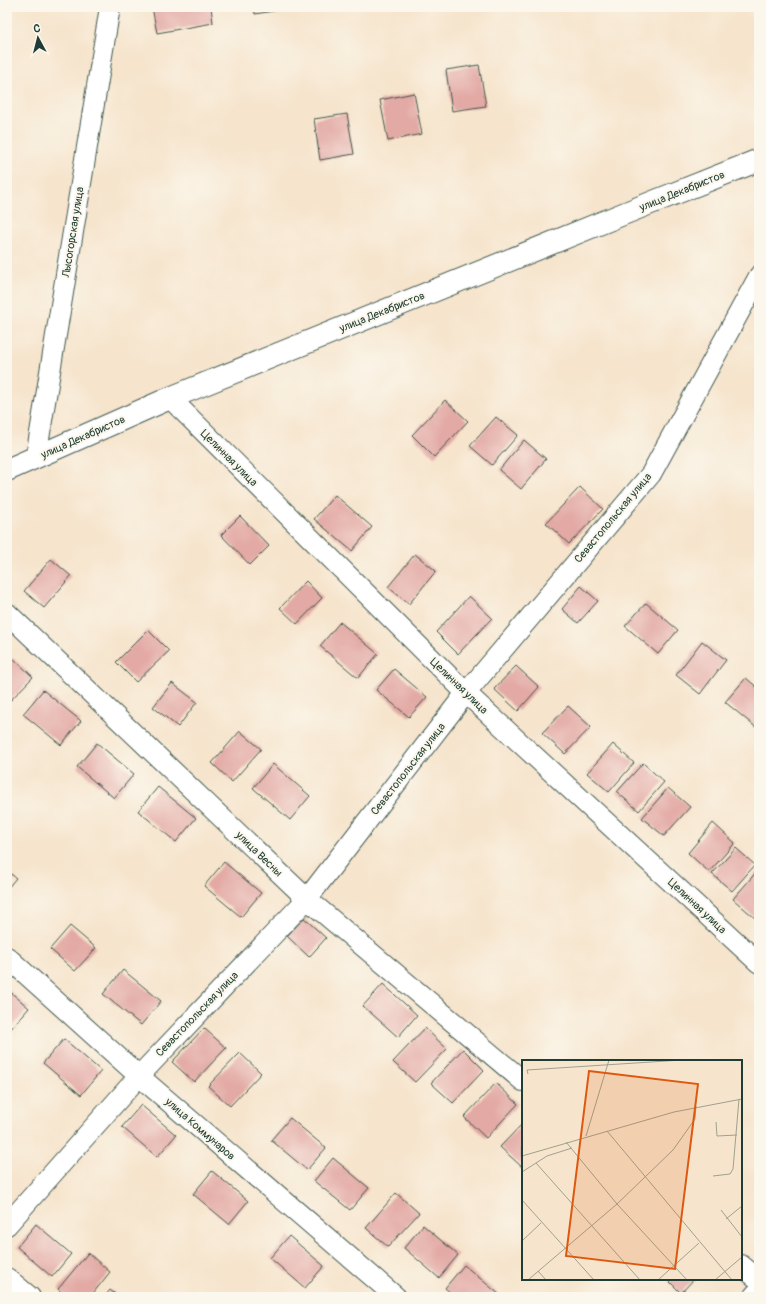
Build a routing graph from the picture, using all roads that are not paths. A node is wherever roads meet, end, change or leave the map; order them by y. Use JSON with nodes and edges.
{"nodes":[{"id":1,"x":110,"y":7,"type":"edge"},
{"id":2,"x":759,"y":160,"type":"edge"},
{"id":3,"x":759,"y":276,"type":"edge"},
{"id":4,"x":170,"y":398,"type":"junction"},
{"id":5,"x":36,"y":458,"type":"junction"},
{"id":6,"x":7,"y":470,"type":"edge"},
{"id":7,"x":7,"y":614,"type":"edge"},
{"id":8,"x":466,"y":694,"type":"junction"},
{"id":9,"x":307,"y":899,"type":"junction"},
{"id":10,"x":7,"y":957,"type":"edge"},
{"id":11,"x":759,"y":963,"type":"edge"},
{"id":12,"x":138,"y":1076,"type":"junction"},
{"id":13,"x":522,"y":1080,"type":"edge"},
{"id":14,"x":7,"y":1225,"type":"edge"},
{"id":15,"x":742,"y":1266,"type":"edge"},
{"id":16,"x":7,"y":1278,"type":"edge"},
{"id":17,"x":759,"y":1280,"type":"edge"},
{"id":18,"x":759,"y":1290,"type":"edge"},
{"id":19,"x":30,"y":1297,"type":"edge"},
{"id":20,"x":396,"y":1297,"type":"edge"},
{"id":21,"x":752,"y":1297,"type":"edge"}],
"edges":[{"from":1,"to":5,"type":"street","name":"Лысогорская улица"},
{"from":2,"to":4,"type":"main road","name":"улица Декабристов"},
{"from":3,"to":8,"type":"street","name":"Севастопольская улица"},
{"from":4,"to":5,"type":"main road","name":"улица Декабристов"},
{"from":4,"to":8,"type":"street","name":"Целинная улица"},
{"from":5,"to":6,"type":"main road","name":"улица Декабристов"},
{"from":7,"to":9,"type":"street","name":"улица Весны"},
{"from":8,"to":9,"type":"street","name":"Севастопольская улица"},
{"from":8,"to":11,"type":"street","name":"Целинная улица"},
{"from":9,"to":12,"type":"street","name":"Севастопольская улица"},
{"from":9,"to":13,"type":"street","name":"улица Весны"},
{"from":10,"to":12,"type":"street","name":"улица Коммунаров"},
{"from":12,"to":14,"type":"street","name":"Севастопольская улица"},
{"from":12,"to":20,"type":"street","name":"улица Коммунаров"},
{"from":15,"to":17,"type":"street"},
{"from":16,"to":19,"type":"street"},
{"from":18,"to":21,"type":"street"}]}
